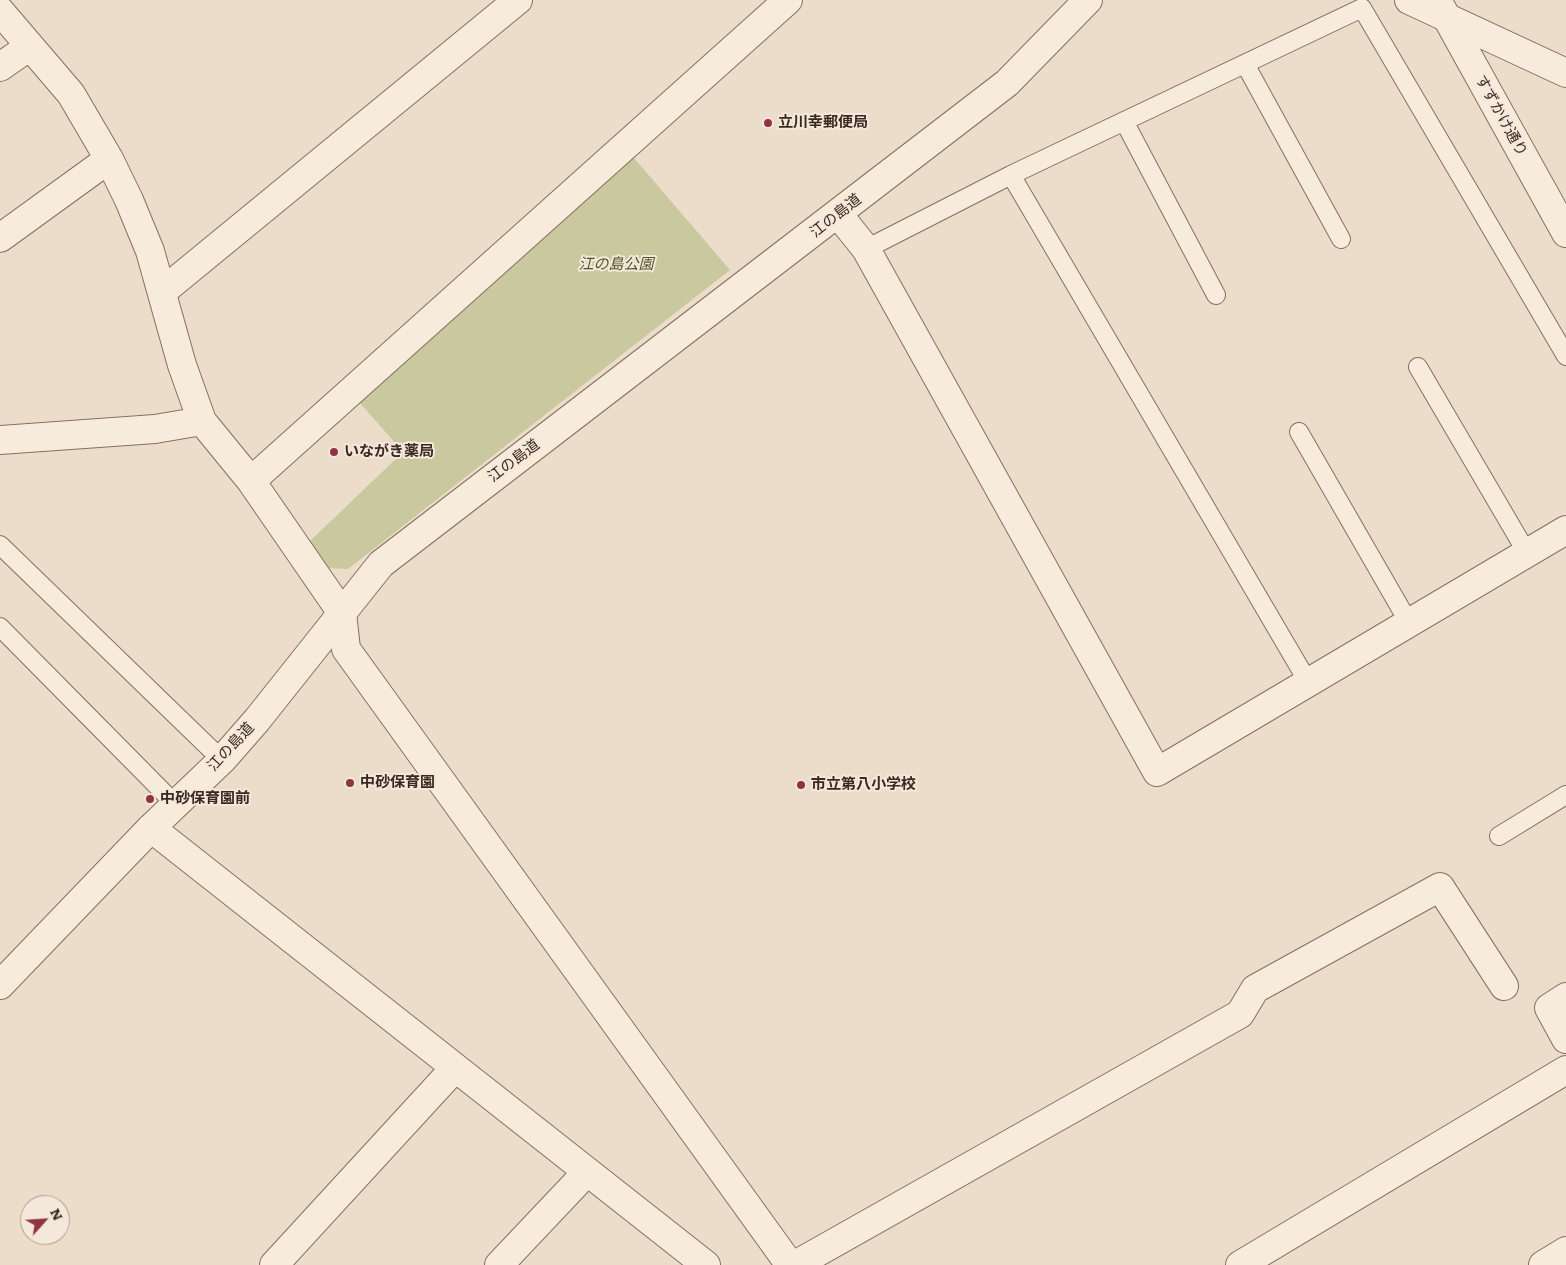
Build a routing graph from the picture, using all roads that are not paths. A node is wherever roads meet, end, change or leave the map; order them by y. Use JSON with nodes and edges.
{"nodes":[{"id":1,"x":518,"y":0,"type":"edge"},
{"id":2,"x":788,"y":0,"type":"edge"},
{"id":3,"x":1088,"y":0,"type":"edge"},
{"id":4,"x":1409,"y":0,"type":"edge"},
{"id":5,"x":1442,"y":10,"type":"edge"},
{"id":6,"x":0,"y":11,"type":"edge"},
{"id":7,"x":30,"y":46,"type":"junction"},
{"id":8,"x":1245,"y":64,"type":"junction"},
{"id":9,"x":0,"y":67,"type":"edge"},
{"id":10,"x":1566,"y":73,"type":"edge"},
{"id":11,"x":1124,"y":121,"type":"junction"},
{"id":12,"x":109,"y":159,"type":"junction"},
{"id":13,"x":1011,"y":175,"type":"junction"},
{"id":14,"x":838,"y":214,"type":"junction"},
{"id":15,"x":1566,"y":232,"type":"edge"},
{"id":16,"x":0,"y":238,"type":"edge"},
{"id":17,"x":1342,"y":239,"type":"dead end"},
{"id":18,"x":866,"y":249,"type":"junction"},
{"id":19,"x":162,"y":292,"type":"junction"},
{"id":20,"x":1216,"y":296,"type":"dead end"},
{"id":21,"x":1566,"y":356,"type":"edge"},
{"id":22,"x":1418,"y":367,"type":"dead end"},
{"id":23,"x":202,"y":421,"type":"junction"},
{"id":24,"x":1299,"y":432,"type":"dead end"},
{"id":25,"x":0,"y":440,"type":"edge"},
{"id":26,"x":251,"y":481,"type":"junction"},
{"id":27,"x":1566,"y":530,"type":"edge"},
{"id":28,"x":0,"y":545,"type":"edge"},
{"id":29,"x":1528,"y":553,"type":"junction"},
{"id":30,"x":342,"y":613,"type":"junction"},
{"id":31,"x":1409,"y":623,"type":"junction"},
{"id":32,"x":0,"y":627,"type":"edge"},
{"id":33,"x":1308,"y":682,"type":"junction"},
{"id":34,"x":222,"y":760,"type":"junction"},
{"id":35,"x":1566,"y":795,"type":"edge"},
{"id":36,"x":175,"y":804,"type":"junction"},
{"id":37,"x":152,"y":828,"type":"junction"},
{"id":38,"x":1499,"y":836,"type":"dead end"},
{"id":39,"x":0,"y":985,"type":"edge"},
{"id":40,"x":1504,"y":986,"type":"dead end"},
{"id":41,"x":1566,"y":997,"type":"edge"},
{"id":42,"x":1566,"y":1039,"type":"edge"},
{"id":43,"x":454,"y":1069,"type":"junction"},
{"id":44,"x":1566,"y":1070,"type":"edge"},
{"id":45,"x":587,"y":1172,"type":"junction"},
{"id":46,"x":1566,"y":1251,"type":"edge"},
{"id":47,"x":274,"y":1265,"type":"edge"},
{"id":48,"x":499,"y":1265,"type":"edge"},
{"id":49,"x":706,"y":1265,"type":"edge"},
{"id":50,"x":790,"y":1265,"type":"edge"},
{"id":51,"x":795,"y":1265,"type":"edge"},
{"id":52,"x":1240,"y":1265,"type":"edge"},
{"id":53,"x":1543,"y":1265,"type":"edge"}],
"edges":[{"from":1,"to":19,"type":"street"},
{"from":2,"to":26,"type":"street"},
{"from":3,"to":14,"type":"street","name":"江の島道"},
{"from":4,"to":5,"type":"street"},
{"from":5,"to":10,"type":"street"},
{"from":5,"to":15,"type":"street","name":"すずかけ通り"},
{"from":6,"to":7,"type":"street"},
{"from":7,"to":9,"type":"street"},
{"from":7,"to":12,"type":"street"},
{"from":8,"to":11,"type":"lane"},
{"from":8,"to":17,"type":"lane"},
{"from":8,"to":21,"type":"lane"},
{"from":11,"to":13,"type":"lane"},
{"from":11,"to":20,"type":"lane"},
{"from":12,"to":16,"type":"street"},
{"from":12,"to":19,"type":"street"},
{"from":13,"to":18,"type":"lane"},
{"from":13,"to":33,"type":"lane"},
{"from":14,"to":18,"type":"street"},
{"from":14,"to":30,"type":"street","name":"江の島道"},
{"from":18,"to":33,"type":"street"},
{"from":19,"to":23,"type":"street"},
{"from":22,"to":29,"type":"lane"},
{"from":23,"to":25,"type":"street"},
{"from":23,"to":26,"type":"street"},
{"from":24,"to":31,"type":"lane"},
{"from":26,"to":30,"type":"street"},
{"from":27,"to":29,"type":"street"},
{"from":28,"to":34,"type":"lane"},
{"from":29,"to":31,"type":"street"},
{"from":30,"to":34,"type":"street","name":"江の島道"},
{"from":30,"to":50,"type":"street"},
{"from":31,"to":33,"type":"street"},
{"from":32,"to":36,"type":"lane"},
{"from":34,"to":36,"type":"street","name":"江の島道"},
{"from":35,"to":38,"type":"lane"},
{"from":36,"to":37,"type":"street","name":"江の島道"},
{"from":37,"to":39,"type":"street","name":"江の島道"},
{"from":37,"to":43,"type":"street"},
{"from":40,"to":51,"type":"street"},
{"from":41,"to":42,"type":"street"},
{"from":43,"to":45,"type":"street"},
{"from":43,"to":47,"type":"street"},
{"from":44,"to":52,"type":"street"},
{"from":45,"to":48,"type":"street"},
{"from":45,"to":49,"type":"street"},
{"from":46,"to":53,"type":"street"}]}
